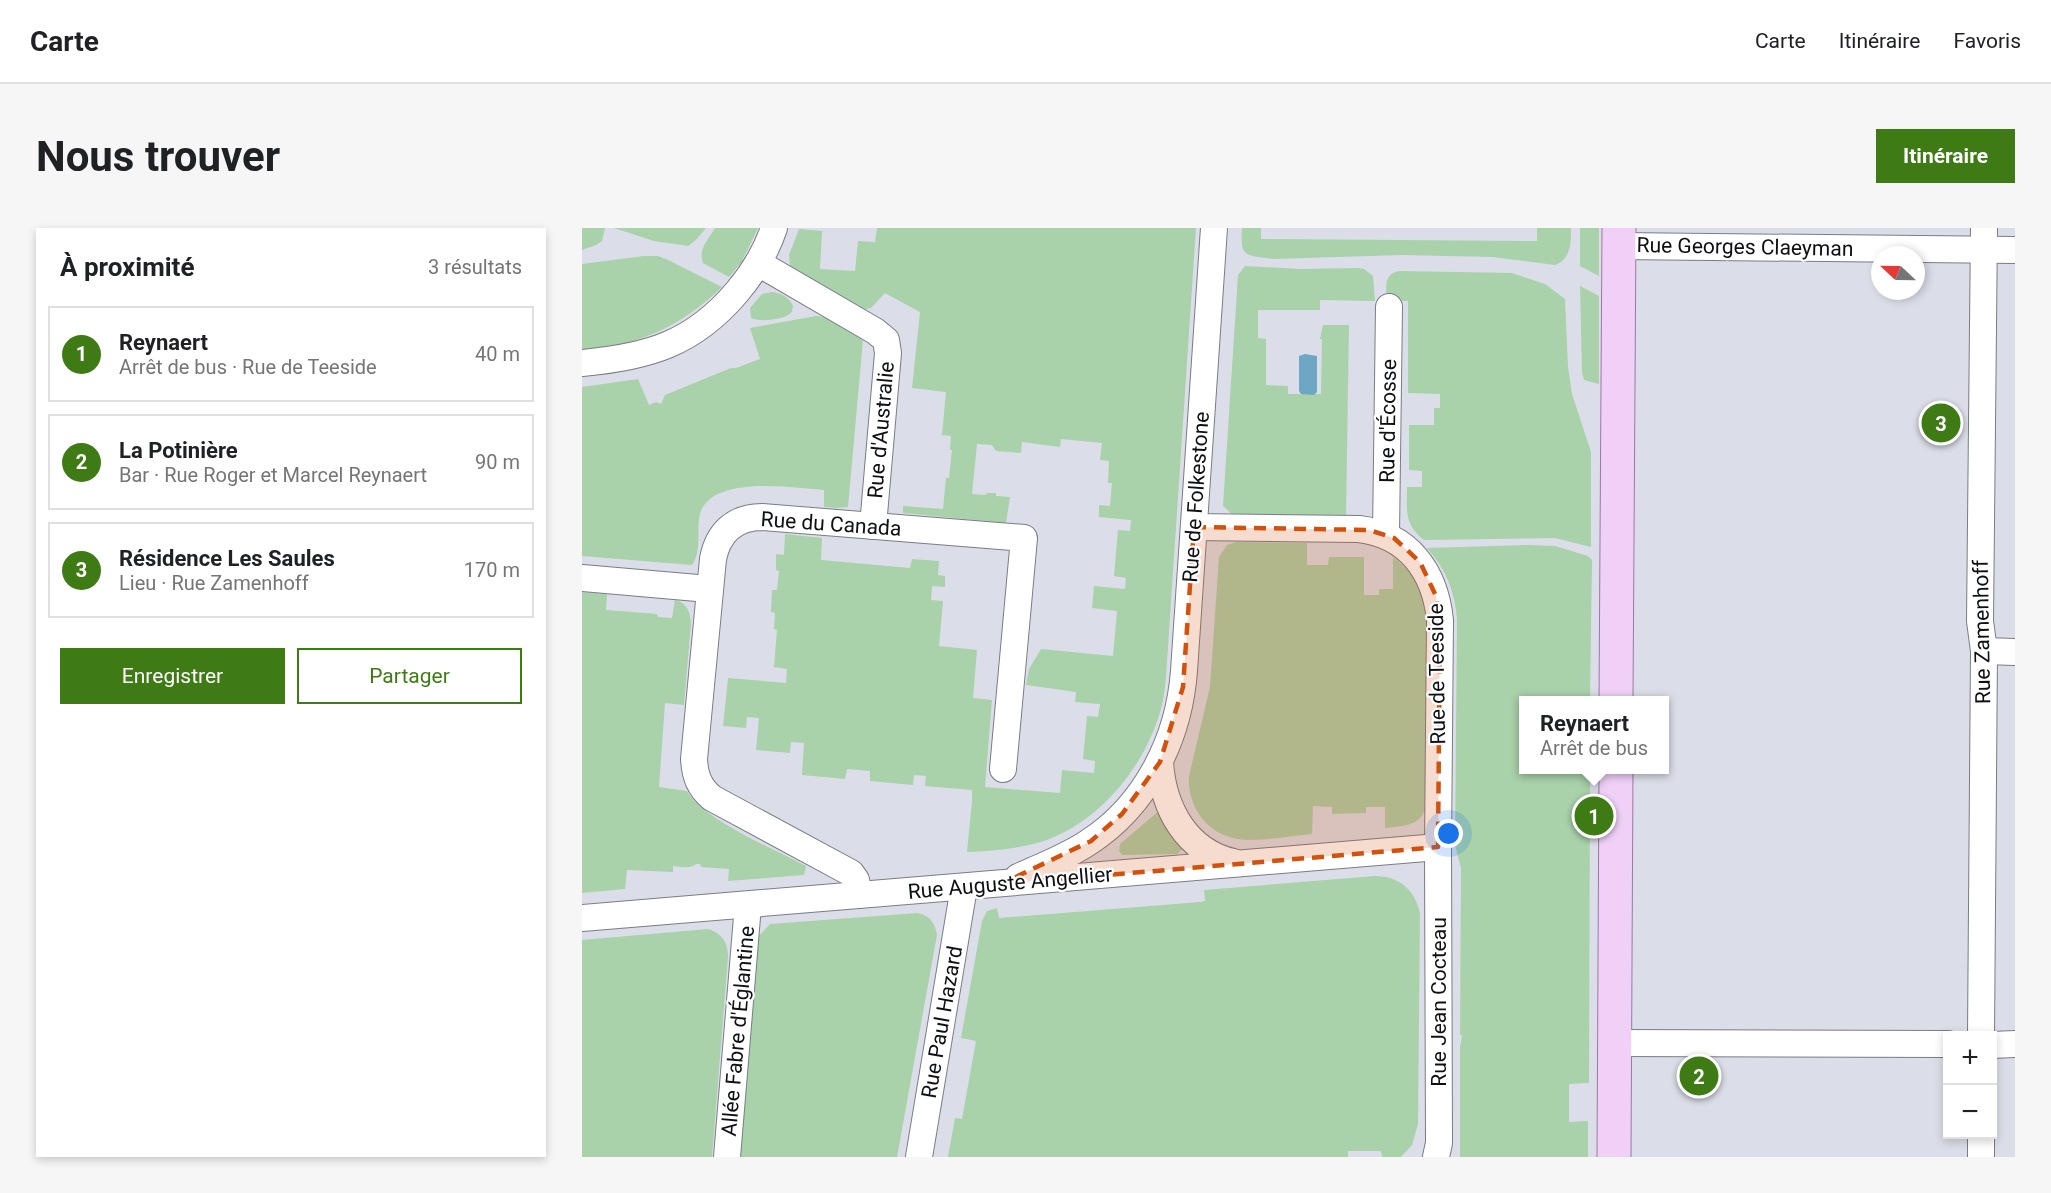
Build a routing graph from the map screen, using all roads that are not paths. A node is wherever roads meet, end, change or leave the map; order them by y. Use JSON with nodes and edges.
{"nodes":[{"id":1,"x":774,"y":228,"type":"edge"},
{"id":2,"x":1214,"y":228,"type":"edge"},
{"id":3,"x":1628,"y":237,"type":"edge"},
{"id":4,"x":1984,"y":239,"type":"edge"},
{"id":5,"x":2015,"y":250,"type":"edge"},
{"id":6,"x":758,"y":263,"type":"junction"},
{"id":7,"x":1389,"y":307,"type":"dead end"},
{"id":8,"x":582,"y":363,"type":"edge"},
{"id":9,"x":873,"y":526,"type":"junction"},
{"id":10,"x":1194,"y":527,"type":"junction"},
{"id":11,"x":1386,"y":534,"type":"junction"},
{"id":12,"x":582,"y":578,"type":"edge"},
{"id":13,"x":709,"y":589,"type":"junction"},
{"id":14,"x":1984,"y":651,"type":"junction"},
{"id":15,"x":2015,"y":652,"type":"edge"},
{"id":16,"x":1617,"y":696,"type":"edge"},
{"id":17,"x":1636,"y":696,"type":"edge"},
{"id":18,"x":1160,"y":762,"type":"junction"},
{"id":19,"x":1003,"y":769,"type":"dead end"},
{"id":20,"x":1616,"y":774,"type":"edge"},
{"id":21,"x":1636,"y":774,"type":"edge"},
{"id":22,"x":1438,"y":847,"type":"junction"},
{"id":23,"x":1242,"y":864,"type":"junction"},
{"id":24,"x":1001,"y":884,"type":"junction"},
{"id":25,"x":964,"y":887,"type":"junction"},
{"id":26,"x":859,"y":895,"type":"junction"},
{"id":27,"x":748,"y":905,"type":"junction"},
{"id":28,"x":582,"y":918,"type":"edge"},
{"id":29,"x":1981,"y":1031,"type":"edge"},
{"id":30,"x":1625,"y":1043,"type":"junction"},
{"id":31,"x":1943,"y":1044,"type":"edge"},
{"id":32,"x":2015,"y":1044,"type":"edge"},
{"id":33,"x":1997,"y":1045,"type":"edge"},
{"id":34,"x":1981,"y":1139,"type":"edge"},
{"id":35,"x":727,"y":1157,"type":"edge"},
{"id":36,"x":919,"y":1157,"type":"edge"},
{"id":37,"x":1436,"y":1157,"type":"edge"},
{"id":38,"x":1614,"y":1157,"type":"edge"},
{"id":39,"x":1634,"y":1157,"type":"edge"},
{"id":40,"x":1981,"y":1157,"type":"edge"}],
"edges":[{"from":1,"to":6,"type":"street"},
{"from":2,"to":10,"type":"street","name":"Rue de Folkestone"},
{"from":3,"to":4,"type":"street","name":"Rue Georges Claeyman"},
{"from":3,"to":16,"type":"main road"},
{"from":3,"to":17,"type":"main road"},
{"from":4,"to":5,"type":"street","name":"Rue Georges Claeyman"},
{"from":4,"to":14,"type":"street","name":"Rue Zamenhoff"},
{"from":6,"to":8,"type":"street"},
{"from":6,"to":9,"type":"street","name":"Rue d'Australie"},
{"from":7,"to":11,"type":"street","name":"Rue d'Écosse"},
{"from":9,"to":13,"type":"street","name":"Rue du Canada"},
{"from":9,"to":19,"type":"street","name":"Rue du Canada"},
{"from":10,"to":11,"type":"street","name":"Rue de Teeside"},
{"from":10,"to":18,"type":"street","name":"Rue de Folkestone"},
{"from":11,"to":22,"type":"street","name":"Rue de Teeside"},
{"from":12,"to":13,"type":"street"},
{"from":13,"to":26,"type":"street","name":"Rue du Canada"},
{"from":14,"to":15,"type":"street"},
{"from":14,"to":29,"type":"street","name":"Rue Zamenhoff"},
{"from":18,"to":23,"type":"street"},
{"from":18,"to":24,"type":"street","name":"Rue de Folkestone"},
{"from":20,"to":30,"type":"main road"},
{"from":21,"to":30,"type":"main road"},
{"from":22,"to":23,"type":"street","name":"Rue Auguste Angellier"},
{"from":22,"to":37,"type":"street","name":"Rue Jean Cocteau"},
{"from":23,"to":24,"type":"street","name":"Rue Auguste Angellier"},
{"from":24,"to":25,"type":"street","name":"Rue Auguste Angellier"},
{"from":25,"to":26,"type":"street","name":"Rue Auguste Angellier"},
{"from":25,"to":36,"type":"street","name":"Rue Paul Hazard"},
{"from":26,"to":27,"type":"street","name":"Rue Auguste Angellier"},
{"from":27,"to":28,"type":"street","name":"Rue Auguste Angellier"},
{"from":27,"to":35,"type":"street","name":"Allée Fabre d'Églantine"},
{"from":30,"to":31,"type":"street"},
{"from":30,"to":38,"type":"main road"},
{"from":30,"to":39,"type":"main road"},
{"from":32,"to":33,"type":"street"},
{"from":34,"to":40,"type":"street"}]}
